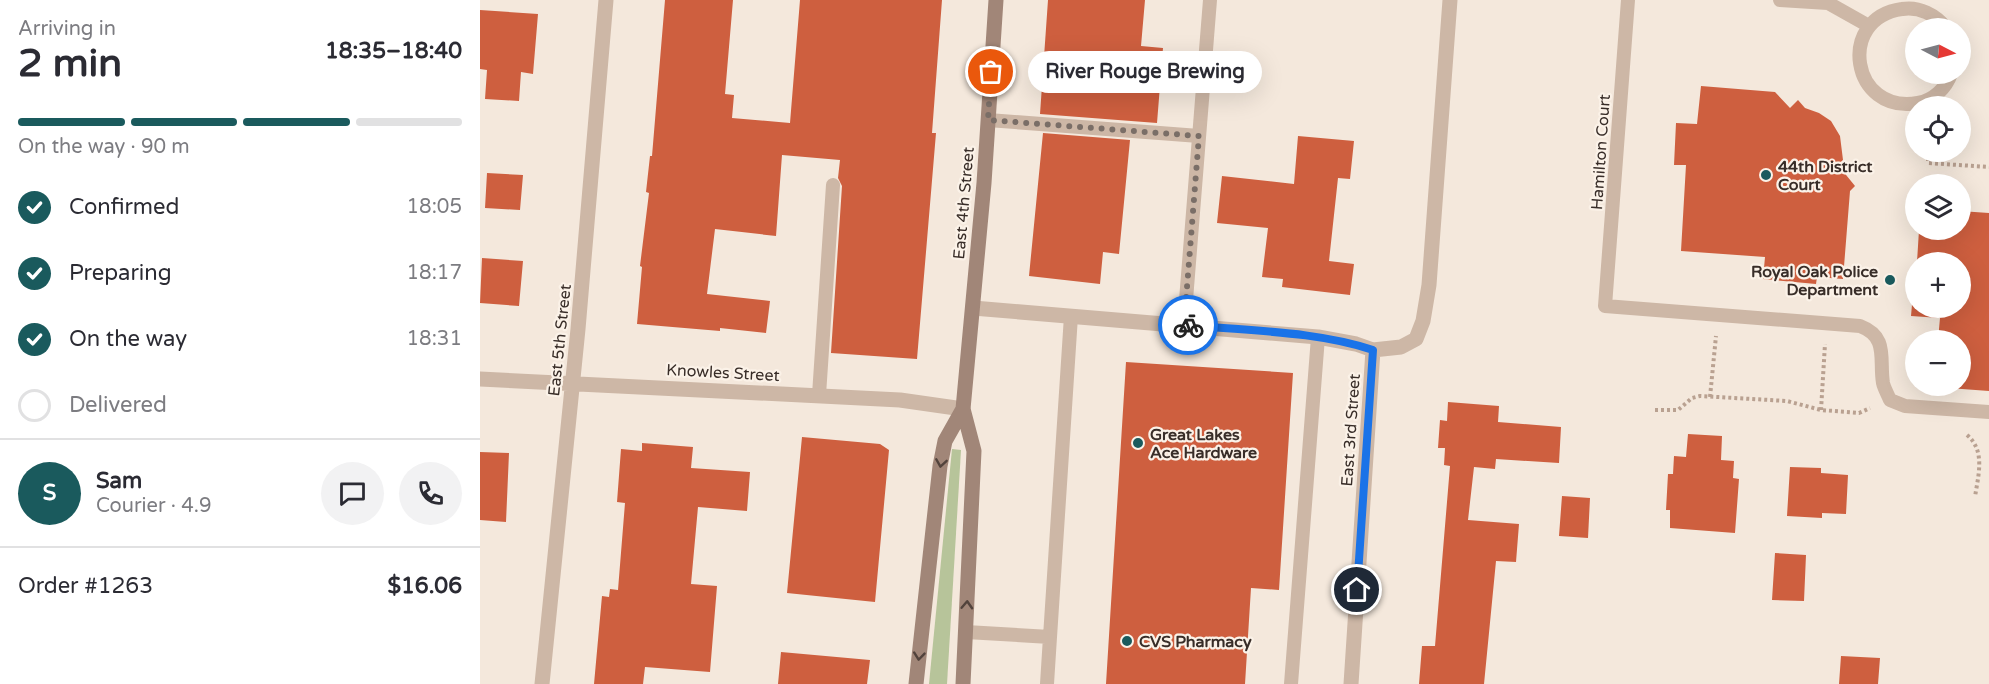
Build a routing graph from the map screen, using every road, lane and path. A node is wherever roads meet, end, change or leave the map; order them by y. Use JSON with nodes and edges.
{"nodes":[{"id":1,"x":606,"y":0,"type":"edge"},
{"id":2,"x":996,"y":0,"type":"edge"},
{"id":3,"x":1210,"y":0,"type":"edge"},
{"id":4,"x":1450,"y":0,"type":"edge"},
{"id":5,"x":1628,"y":0,"type":"edge"},
{"id":6,"x":1780,"y":0,"type":"edge"},
{"id":7,"x":1911,"y":4,"type":"edge"},
{"id":8,"x":1935,"y":18,"type":"edge"},
{"id":9,"x":1869,"y":26,"type":"junction"},
{"id":10,"x":1946,"y":84,"type":"edge"},
{"id":11,"x":988,"y":120,"type":"junction"},
{"id":12,"x":1199,"y":136,"type":"junction"},
{"id":13,"x":1928,"y":162,"type":"edge"},
{"id":14,"x":1989,"y":167,"type":"edge"},
{"id":15,"x":833,"y":185,"type":"dead end"},
{"id":16,"x":973,"y":308,"type":"junction"},
{"id":17,"x":1071,"y":316,"type":"junction"},
{"id":18,"x":1184,"y":325,"type":"junction"},
{"id":19,"x":1318,"y":337,"type":"junction"},
{"id":20,"x":1373,"y":350,"type":"junction"},
{"id":21,"x":1715,"y":357,"type":"dead end"},
{"id":22,"x":1823,"y":365,"type":"dead end"},
{"id":23,"x":480,"y":379,"type":"edge"},
{"id":24,"x":573,"y":383,"type":"junction"},
{"id":25,"x":819,"y":395,"type":"junction"},
{"id":26,"x":1710,"y":397,"type":"junction"},
{"id":27,"x":963,"y":409,"type":"junction"},
{"id":28,"x":1655,"y":410,"type":"dead end"},
{"id":29,"x":1821,"y":410,"type":"junction"},
{"id":30,"x":1989,"y":412,"type":"edge"},
{"id":31,"x":1858,"y":413,"type":"dead end"},
{"id":32,"x":1958,"y":434,"type":"dead end"},
{"id":33,"x":1975,"y":497,"type":"dead end"},
{"id":34,"x":966,"y":632,"type":"junction"},
{"id":35,"x":1050,"y":637,"type":"junction"},
{"id":36,"x":542,"y":684,"type":"edge"},
{"id":37,"x":916,"y":684,"type":"edge"},
{"id":38,"x":963,"y":684,"type":"edge"},
{"id":39,"x":1047,"y":684,"type":"edge"},
{"id":40,"x":1291,"y":684,"type":"edge"},
{"id":41,"x":1351,"y":684,"type":"edge"}],
"edges":[{"from":1,"to":24,"type":"street","name":"East 5th Street"},
{"from":2,"to":11,"type":"street","name":"East 4th Street"},
{"from":3,"to":12,"type":"lane"},
{"from":4,"to":20,"type":"street"},
{"from":5,"to":30,"type":"lane","name":"Hamilton Court"},
{"from":6,"to":9,"type":"lane"},
{"from":7,"to":8,"type":"lane"},
{"from":7,"to":9,"type":"lane"},
{"from":9,"to":10,"type":"lane"},
{"from":11,"to":12,"type":"lane"},
{"from":11,"to":16,"type":"street","name":"East 4th Street"},
{"from":12,"to":18,"type":"lane"},
{"from":13,"to":14,"type":"path"},
{"from":15,"to":25,"type":"lane"},
{"from":16,"to":17,"type":"street"},
{"from":16,"to":27,"type":"street","name":"East 4th Street"},
{"from":17,"to":18,"type":"street"},
{"from":17,"to":35,"type":"lane"},
{"from":18,"to":19,"type":"street"},
{"from":19,"to":20,"type":"street"},
{"from":19,"to":40,"type":"lane"},
{"from":20,"to":41,"type":"street","name":"East 3rd Street"},
{"from":21,"to":26,"type":"path"},
{"from":22,"to":29,"type":"path"},
{"from":23,"to":24,"type":"street","name":"Knowles Street"},
{"from":24,"to":25,"type":"street","name":"Knowles Street"},
{"from":24,"to":36,"type":"street","name":"East 5th Street"},
{"from":25,"to":27,"type":"street","name":"Knowles Street"},
{"from":26,"to":28,"type":"path"},
{"from":26,"to":29,"type":"path"},
{"from":34,"to":27,"type":"street","name":"East 4th Street","one_way":true},
{"from":27,"to":37,"type":"street","name":"East 4th Street","one_way":true},
{"from":29,"to":31,"type":"path"},
{"from":32,"to":33,"type":"path"},
{"from":34,"to":35,"type":"lane"},
{"from":34,"to":38,"type":"street","name":"East 4th Street"},
{"from":35,"to":39,"type":"lane"}]}
